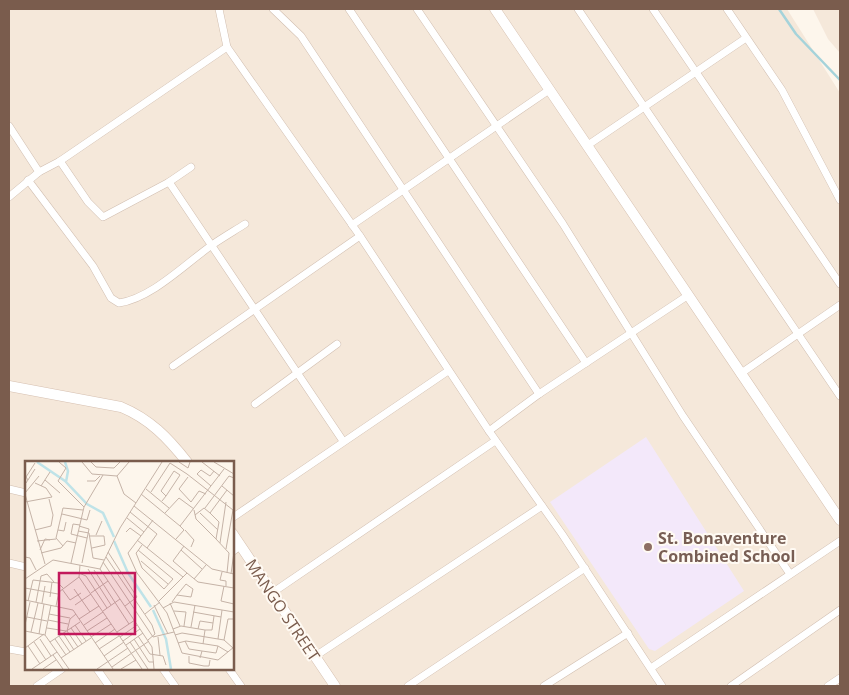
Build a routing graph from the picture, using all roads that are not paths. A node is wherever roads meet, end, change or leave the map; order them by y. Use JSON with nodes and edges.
{"nodes":[{"id":1,"x":219,"y":9,"type":"edge"},
{"id":2,"x":273,"y":9,"type":"edge"},
{"id":3,"x":350,"y":9,"type":"edge"},
{"id":4,"x":417,"y":9,"type":"edge"},
{"id":5,"x":495,"y":9,"type":"edge"},
{"id":6,"x":578,"y":9,"type":"edge"},
{"id":7,"x":653,"y":9,"type":"edge"},
{"id":8,"x":727,"y":9,"type":"edge"},
{"id":9,"x":746,"y":38,"type":"junction"},
{"id":10,"x":227,"y":46,"type":"junction"},
{"id":11,"x":695,"y":71,"type":"junction"},
{"id":12,"x":549,"y":90,"type":"junction"},
{"id":13,"x":645,"y":105,"type":"junction"},
{"id":14,"x":9,"y":126,"type":"edge"},
{"id":15,"x":496,"y":126,"type":"junction"},
{"id":16,"x":588,"y":146,"type":"junction"},
{"id":17,"x":449,"y":158,"type":"junction"},
{"id":18,"x":60,"y":161,"type":"junction"},
{"id":19,"x":191,"y":167,"type":"dead end"},
{"id":20,"x":39,"y":172,"type":"junction"},
{"id":21,"x":28,"y":180,"type":"junction"},
{"id":22,"x":169,"y":182,"type":"junction"},
{"id":23,"x":404,"y":189,"type":"junction"},
{"id":24,"x":9,"y":197,"type":"edge"},
{"id":25,"x":840,"y":200,"type":"edge"},
{"id":26,"x":245,"y":224,"type":"dead end"},
{"id":27,"x":352,"y":225,"type":"junction"},
{"id":28,"x":360,"y":236,"type":"junction"},
{"id":29,"x":212,"y":245,"type":"junction"},
{"id":30,"x":840,"y":284,"type":"edge"},
{"id":31,"x":688,"y":296,"type":"junction"},
{"id":32,"x":840,"y":305,"type":"edge"},
{"id":33,"x":255,"y":310,"type":"junction"},
{"id":34,"x":631,"y":332,"type":"junction"},
{"id":35,"x":798,"y":335,"type":"junction"},
{"id":36,"x":337,"y":344,"type":"dead end"},
{"id":37,"x":586,"y":363,"type":"junction"},
{"id":38,"x":173,"y":366,"type":"dead end"},
{"id":39,"x":448,"y":370,"type":"junction"},
{"id":40,"x":297,"y":373,"type":"junction"},
{"id":41,"x":740,"y":374,"type":"junction"},
{"id":42,"x":9,"y":386,"type":"edge"},
{"id":43,"x":539,"y":394,"type":"junction"},
{"id":44,"x":840,"y":396,"type":"edge"},
{"id":45,"x":255,"y":404,"type":"dead end"},
{"id":46,"x":488,"y":432,"type":"junction"},
{"id":47,"x":343,"y":441,"type":"junction"},
{"id":48,"x":495,"y":441,"type":"junction"},
{"id":49,"x":185,"y":461,"type":"edge"},
{"id":50,"x":9,"y":489,"type":"edge"},
{"id":51,"x":25,"y":493,"type":"edge"},
{"id":52,"x":542,"y":506,"type":"junction"},
{"id":53,"x":234,"y":517,"type":"edge"},
{"id":54,"x":840,"y":520,"type":"edge"},
{"id":55,"x":840,"y":541,"type":"edge"},
{"id":56,"x":236,"y":549,"type":"edge"},
{"id":57,"x":9,"y":563,"type":"edge"},
{"id":58,"x":25,"y":567,"type":"edge"},
{"id":59,"x":586,"y":568,"type":"junction"},
{"id":60,"x":790,"y":574,"type":"junction"},
{"id":61,"x":272,"y":593,"type":"junction"},
{"id":62,"x":840,"y":610,"type":"edge"},
{"id":63,"x":628,"y":633,"type":"junction"},
{"id":64,"x":9,"y":649,"type":"edge"},
{"id":65,"x":25,"y":652,"type":"edge"},
{"id":66,"x":314,"y":656,"type":"junction"},
{"id":67,"x":651,"y":668,"type":"junction"},
{"id":68,"x":61,"y":670,"type":"edge"},
{"id":69,"x":98,"y":670,"type":"edge"},
{"id":70,"x":163,"y":670,"type":"edge"},
{"id":71,"x":230,"y":670,"type":"edge"},
{"id":72,"x":840,"y":678,"type":"edge"},
{"id":73,"x":40,"y":685,"type":"edge"},
{"id":74,"x":109,"y":686,"type":"edge"},
{"id":75,"x":174,"y":686,"type":"edge"},
{"id":76,"x":241,"y":686,"type":"edge"},
{"id":77,"x":335,"y":686,"type":"edge"},
{"id":78,"x":408,"y":686,"type":"edge"},
{"id":79,"x":544,"y":686,"type":"edge"},
{"id":80,"x":662,"y":686,"type":"edge"},
{"id":81,"x":730,"y":686,"type":"edge"},
{"id":82,"x":828,"y":686,"type":"edge"}],
"edges":[{"from":1,"to":10,"type":"street"},
{"from":2,"to":23,"type":"street"},
{"from":3,"to":17,"type":"street"},
{"from":4,"to":15,"type":"street"},
{"from":5,"to":12,"type":"street"},
{"from":6,"to":13,"type":"street"},
{"from":7,"to":11,"type":"street"},
{"from":8,"to":9,"type":"street"},
{"from":9,"to":11,"type":"street"},
{"from":9,"to":25,"type":"street"},
{"from":10,"to":18,"type":"street"},
{"from":10,"to":27,"type":"street"},
{"from":11,"to":13,"type":"street"},
{"from":11,"to":30,"type":"street"},
{"from":12,"to":15,"type":"street"},
{"from":12,"to":16,"type":"street"},
{"from":13,"to":16,"type":"street"},
{"from":13,"to":35,"type":"street"},
{"from":14,"to":20,"type":"street"},
{"from":15,"to":17,"type":"street"},
{"from":15,"to":34,"type":"street"},
{"from":16,"to":31,"type":"street"},
{"from":17,"to":23,"type":"street"},
{"from":17,"to":37,"type":"street"},
{"from":18,"to":20,"type":"street"},
{"from":18,"to":22,"type":"street"},
{"from":19,"to":22,"type":"street"},
{"from":20,"to":21,"type":"street"},
{"from":21,"to":24,"type":"street"},
{"from":21,"to":29,"type":"street"},
{"from":22,"to":29,"type":"street"},
{"from":23,"to":27,"type":"street"},
{"from":23,"to":43,"type":"street"},
{"from":26,"to":29,"type":"street"},
{"from":27,"to":28,"type":"street"},
{"from":28,"to":33,"type":"street"},
{"from":28,"to":39,"type":"street"},
{"from":29,"to":33,"type":"street"},
{"from":31,"to":34,"type":"street"},
{"from":31,"to":41,"type":"street"},
{"from":32,"to":35,"type":"street"},
{"from":33,"to":38,"type":"street"},
{"from":33,"to":40,"type":"street"},
{"from":34,"to":37,"type":"street"},
{"from":34,"to":60,"type":"street"},
{"from":35,"to":41,"type":"street"},
{"from":35,"to":44,"type":"street"},
{"from":36,"to":40,"type":"street"},
{"from":37,"to":43,"type":"street"},
{"from":39,"to":46,"type":"street"},
{"from":39,"to":47,"type":"street"},
{"from":40,"to":45,"type":"street"},
{"from":40,"to":47,"type":"street"},
{"from":41,"to":54,"type":"street"},
{"from":42,"to":49,"type":"street"},
{"from":43,"to":46,"type":"street"},
{"from":46,"to":48,"type":"street"},
{"from":47,"to":53,"type":"street"},
{"from":48,"to":52,"type":"street"},
{"from":48,"to":61,"type":"street"},
{"from":50,"to":51,"type":"street"},
{"from":52,"to":59,"type":"street"},
{"from":52,"to":66,"type":"street"},
{"from":55,"to":60,"type":"street"},
{"from":56,"to":61,"type":"street","name":"MANGO STREET"},
{"from":57,"to":58,"type":"street"},
{"from":59,"to":63,"type":"street"},
{"from":59,"to":78,"type":"street"},
{"from":60,"to":67,"type":"street"},
{"from":61,"to":66,"type":"street","name":"MANGO STREET"},
{"from":62,"to":81,"type":"street"},
{"from":63,"to":67,"type":"street"},
{"from":63,"to":79,"type":"street"},
{"from":64,"to":65,"type":"street"},
{"from":66,"to":77,"type":"street","name":"MANGO STREET"},
{"from":67,"to":80,"type":"street"},
{"from":68,"to":73,"type":"street"},
{"from":69,"to":74,"type":"street"},
{"from":70,"to":75,"type":"street"},
{"from":71,"to":76,"type":"street"},
{"from":72,"to":82,"type":"street"}]}
